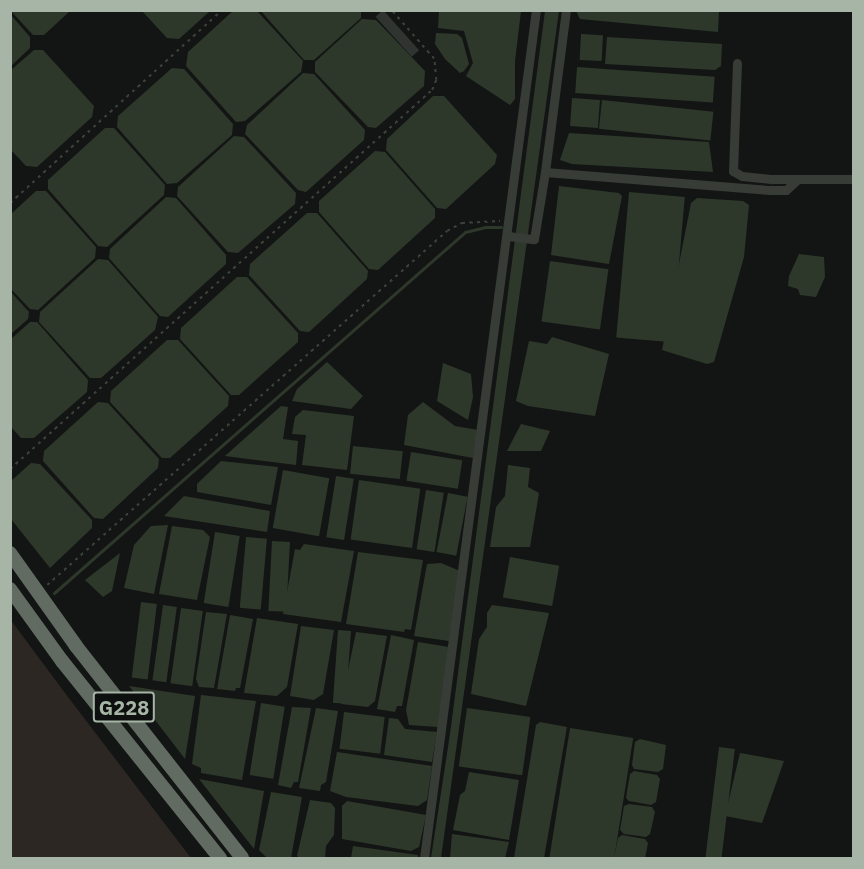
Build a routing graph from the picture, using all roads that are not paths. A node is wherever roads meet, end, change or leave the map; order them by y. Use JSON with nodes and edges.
{"nodes":[{"id":1,"x":537,"y":10,"type":"edge"},
{"id":2,"x":566,"y":10,"type":"edge"},
{"id":3,"x":737,"y":63,"type":"dead end"},
{"id":4,"x":544,"y":172,"type":"junction"},
{"id":5,"x":798,"y":179,"type":"junction"},
{"id":6,"x":854,"y":179,"type":"edge"},
{"id":7,"x":508,"y":236,"type":"junction"},
{"id":8,"x":10,"y":553,"type":"edge"},
{"id":9,"x":10,"y":590,"type":"edge"},
{"id":10,"x":88,"y":661,"type":"junction"},
{"id":11,"x":72,"y":672,"type":"junction"},
{"id":12,"x":220,"y":858,"type":"edge"},
{"id":13,"x":242,"y":858,"type":"edge"},
{"id":14,"x":424,"y":858,"type":"edge"}],
"edges":[{"from":1,"to":7,"type":"street"},
{"from":2,"to":4,"type":"street"},
{"from":3,"to":5,"type":"street"},
{"from":4,"to":5,"type":"street"},
{"from":4,"to":7,"type":"street"},
{"from":5,"to":6,"type":"street"},
{"from":7,"to":14,"type":"street"},
{"from":8,"to":10,"type":"highway","number":"G228"},
{"from":9,"to":11,"type":"highway","number":"G228"},
{"from":10,"to":11,"type":"highway"},
{"from":10,"to":13,"type":"highway","number":"G228"},
{"from":11,"to":12,"type":"highway","number":"G228"}]}
